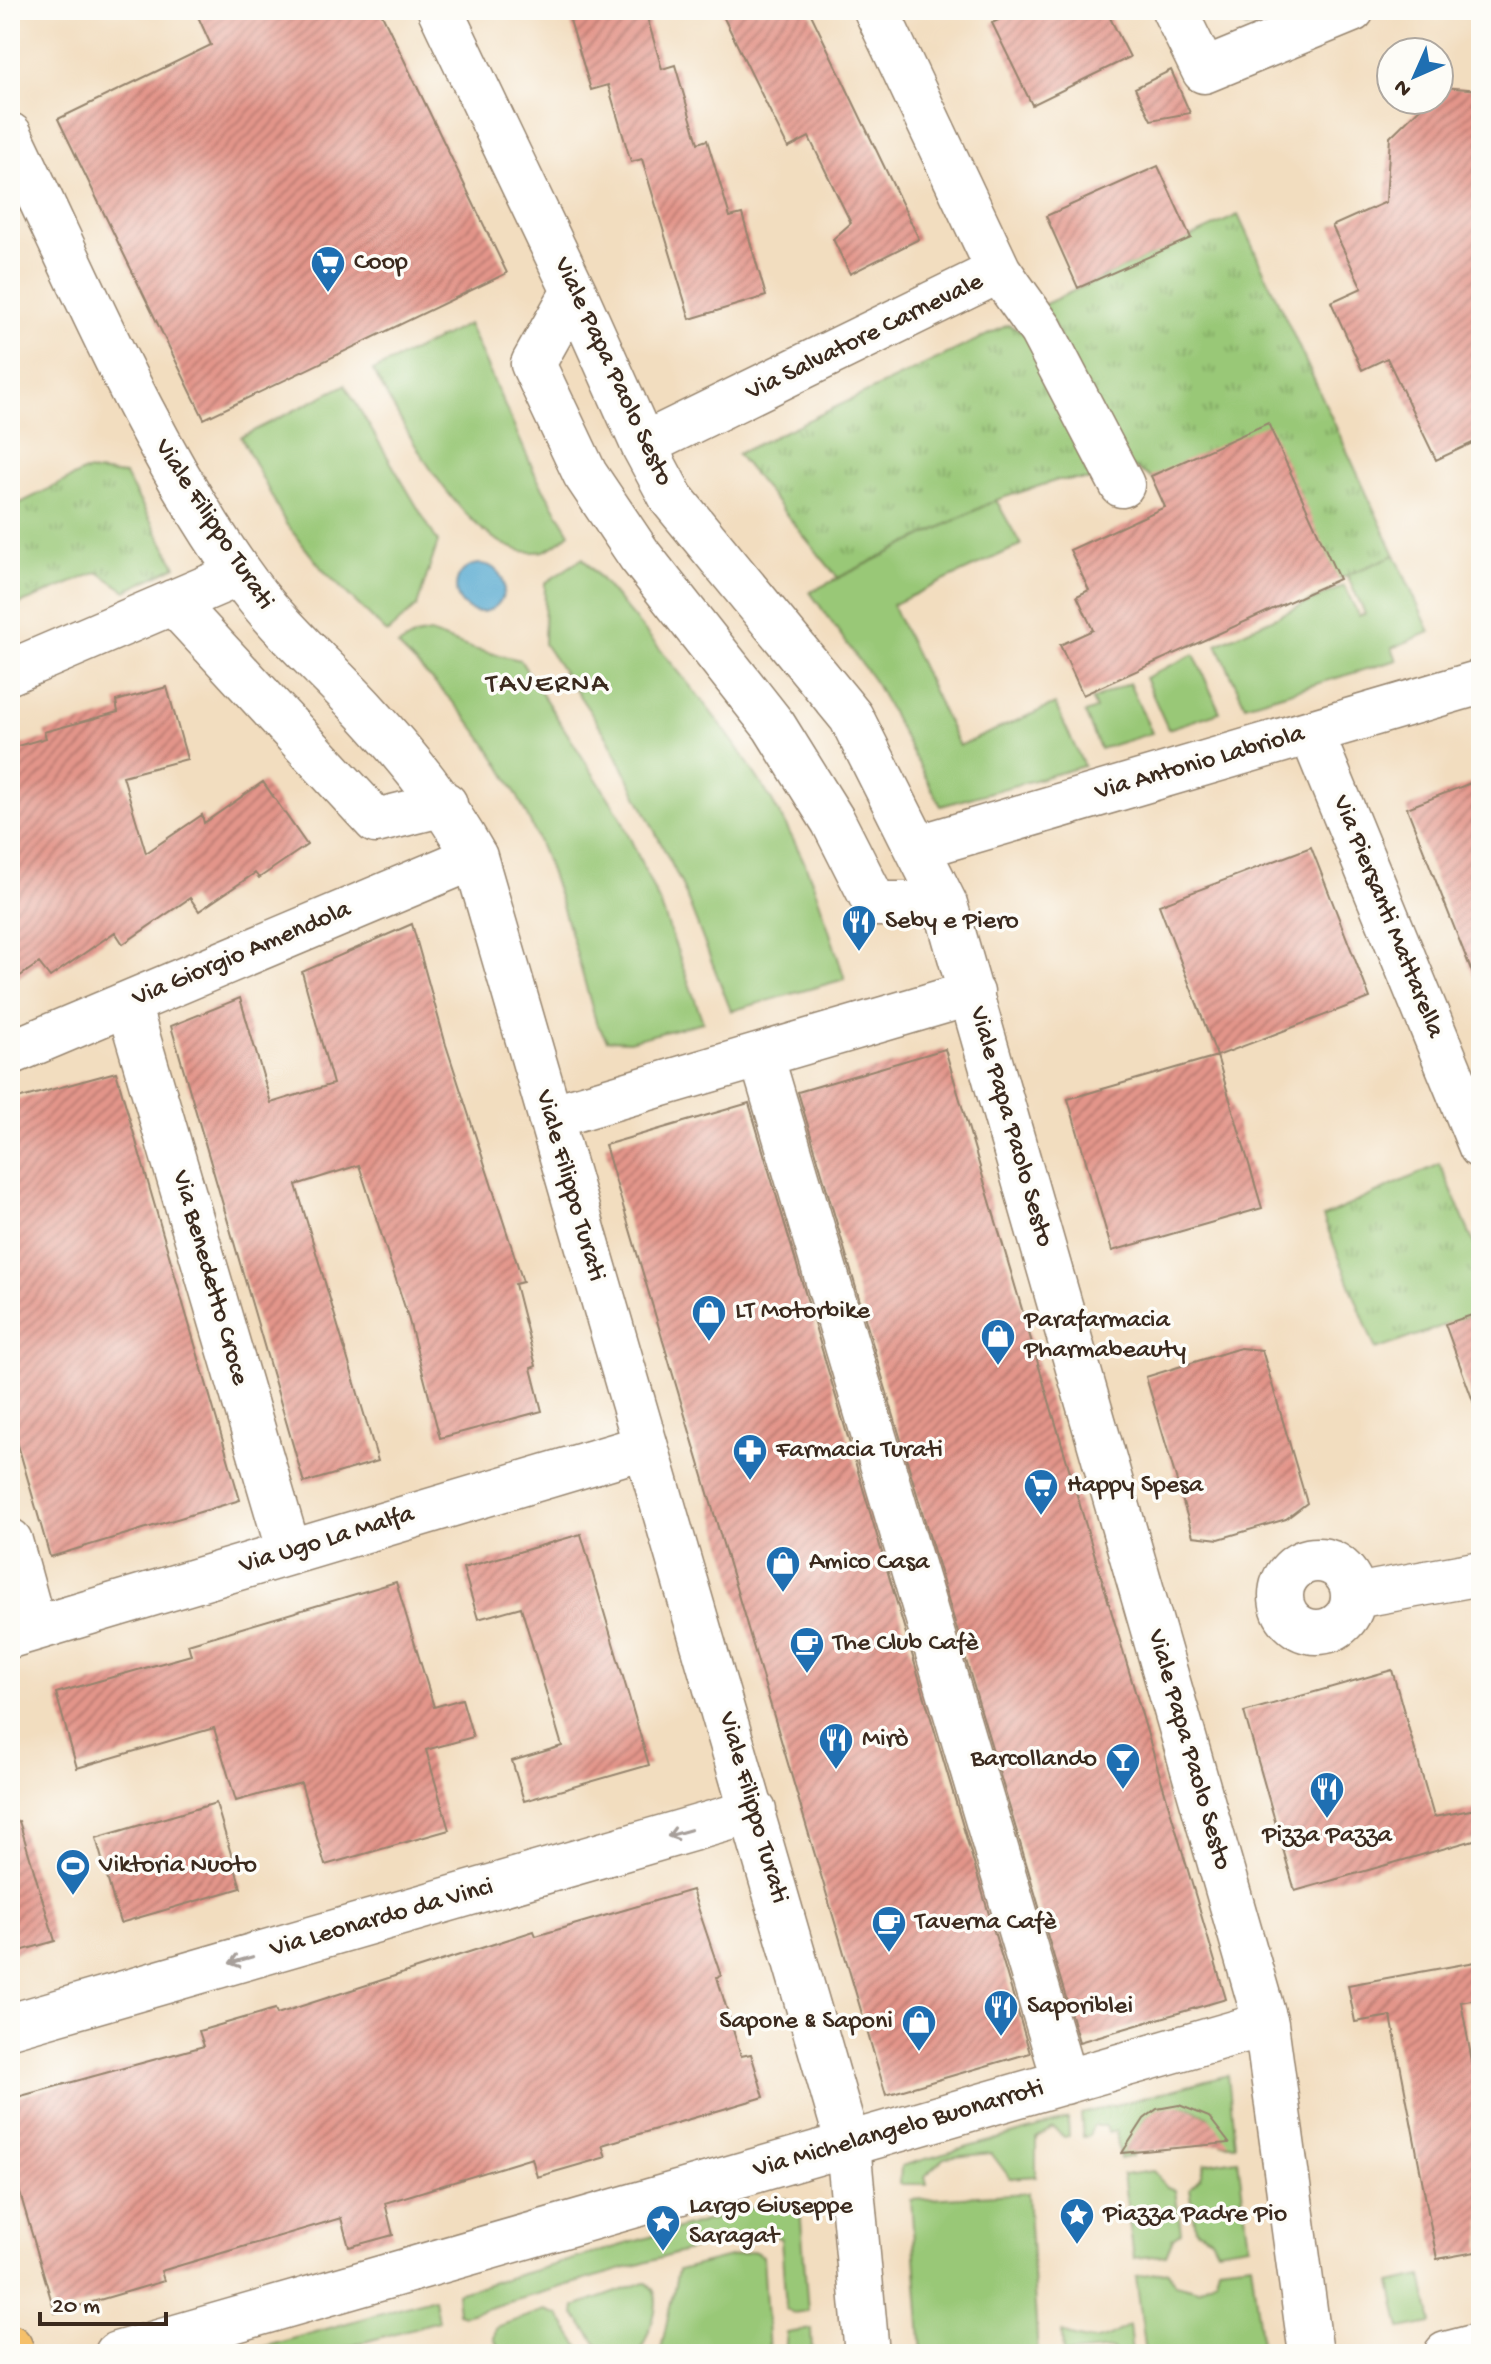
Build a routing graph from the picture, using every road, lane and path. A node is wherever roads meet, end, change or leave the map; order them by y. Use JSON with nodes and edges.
{"nodes":[{"id":1,"x":440,"y":10,"type":"edge"},
{"id":2,"x":876,"y":10,"type":"edge"},
{"id":3,"x":1174,"y":10,"type":"edge"},
{"id":4,"x":1352,"y":10,"type":"edge"},
{"id":5,"x":10,"y":135,"type":"edge"},
{"id":6,"x":999,"y":271,"type":"junction"},
{"id":7,"x":574,"y":291,"type":"junction"},
{"id":8,"x":643,"y":445,"type":"junction"},
{"id":9,"x":1122,"y":485,"type":"dead end"},
{"id":10,"x":239,"y":574,"type":"junction"},
{"id":11,"x":173,"y":602,"type":"junction"},
{"id":12,"x":10,"y":672,"type":"edge"},
{"id":13,"x":1481,"y":682,"type":"edge"},
{"id":14,"x":1311,"y":732,"type":"junction"},
{"id":15,"x":445,"y":804,"type":"junction"},
{"id":16,"x":919,"y":847,"type":"junction"},
{"id":17,"x":475,"y":857,"type":"junction"},
{"id":18,"x":945,"y":904,"type":"junction"},
{"id":19,"x":972,"y":993,"type":"junction"},
{"id":20,"x":128,"y":1004,"type":"junction"},
{"id":21,"x":10,"y":1053,"type":"edge"},
{"id":22,"x":761,"y":1055,"type":"junction"},
{"id":23,"x":550,"y":1117,"type":"junction"},
{"id":24,"x":1481,"y":1147,"type":"edge"},
{"id":25,"x":644,"y":1447,"type":"junction"},
{"id":26,"x":10,"y":1541,"type":"edge"},
{"id":27,"x":289,"y":1552,"type":"junction"},
{"id":28,"x":1481,"y":1573,"type":"edge"},
{"id":29,"x":1355,"y":1596,"type":"dead end"},
{"id":30,"x":22,"y":1632,"type":"edge"},
{"id":31,"x":754,"y":1811,"type":"junction"},
{"id":32,"x":1266,"y":2024,"type":"junction"},
{"id":33,"x":10,"y":2026,"type":"edge"},
{"id":34,"x":1065,"y":2082,"type":"junction"},
{"id":35,"x":848,"y":2144,"type":"junction"},
{"id":36,"x":1481,"y":2345,"type":"edge"},
{"id":37,"x":10,"y":2347,"type":"edge"},
{"id":38,"x":13,"y":2354,"type":"edge"},
{"id":39,"x":117,"y":2354,"type":"edge"},
{"id":40,"x":867,"y":2354,"type":"edge"},
{"id":41,"x":1311,"y":2354,"type":"edge"},
{"id":42,"x":1446,"y":2354,"type":"edge"}],
"edges":[{"from":1,"to":7,"type":"street","name":"Viale Papa Paolo Sesto"},
{"from":2,"to":6,"type":"street","name":"Via Salvatore Carnevale"},
{"from":3,"to":4,"type":"street"},
{"from":5,"to":10,"type":"street","name":"Viale Filippo Turati"},
{"from":6,"to":8,"type":"street","name":"Via Salvatore Carnevale"},
{"from":6,"to":9,"type":"street"},
{"from":7,"to":8,"type":"street","name":"Viale Papa Paolo Sesto"},
{"from":7,"to":18,"type":"street"},
{"from":8,"to":16,"type":"street","name":"Viale Papa Paolo Sesto"},
{"from":10,"to":11,"type":"street"},
{"from":10,"to":15,"type":"street","name":"Viale Filippo Turati"},
{"from":11,"to":12,"type":"street"},
{"from":11,"to":15,"type":"street"},
{"from":13,"to":14,"type":"street","name":"Via Antonio Labriola"},
{"from":14,"to":16,"type":"street","name":"Via Antonio Labriola"},
{"from":14,"to":24,"type":"street","name":"Via Piersanti Mattarella"},
{"from":15,"to":17,"type":"street","name":"Viale Filippo Turati"},
{"from":16,"to":18,"type":"street","name":"Viale Papa Paolo Sesto"},
{"from":17,"to":20,"type":"street","name":"Via Giorgio Amendola"},
{"from":17,"to":23,"type":"street","name":"Viale Filippo Turati"},
{"from":18,"to":19,"type":"street","name":"Viale Papa Paolo Sesto"},
{"from":19,"to":22,"type":"street"},
{"from":19,"to":32,"type":"street","name":"Viale Papa Paolo Sesto"},
{"from":20,"to":21,"type":"street","name":"Via Giorgio Amendola"},
{"from":20,"to":27,"type":"street","name":"Via Benedetto Croce"},
{"from":22,"to":23,"type":"street"},
{"from":22,"to":34,"type":"street"},
{"from":23,"to":25,"type":"street","name":"Viale Filippo Turati"},
{"from":25,"to":27,"type":"street","name":"Via Ugo La Malfa"},
{"from":25,"to":31,"type":"street","name":"Viale Filippo Turati"},
{"from":26,"to":30,"type":"street"},
{"from":27,"to":30,"type":"street","name":"Via Ugo La Malfa"},
{"from":28,"to":29,"type":"street"},
{"from":31,"to":33,"type":"street","name":"Via Leonardo da Vinci","one_way":true},
{"from":31,"to":35,"type":"street","name":"Viale Filippo Turati"},
{"from":32,"to":34,"type":"street","name":"Via Michelangelo Buonarroti"},
{"from":32,"to":41,"type":"street","name":"Viale Papa Paolo Sesto"},
{"from":34,"to":35,"type":"street","name":"Via Michelangelo Buonarroti"},
{"from":35,"to":39,"type":"street","name":"Via Michelangelo Buonarroti"},
{"from":35,"to":40,"type":"street","name":"Viale Filippo Turati"},
{"from":36,"to":42,"type":"street"},
{"from":37,"to":38,"type":"main road"}]}
